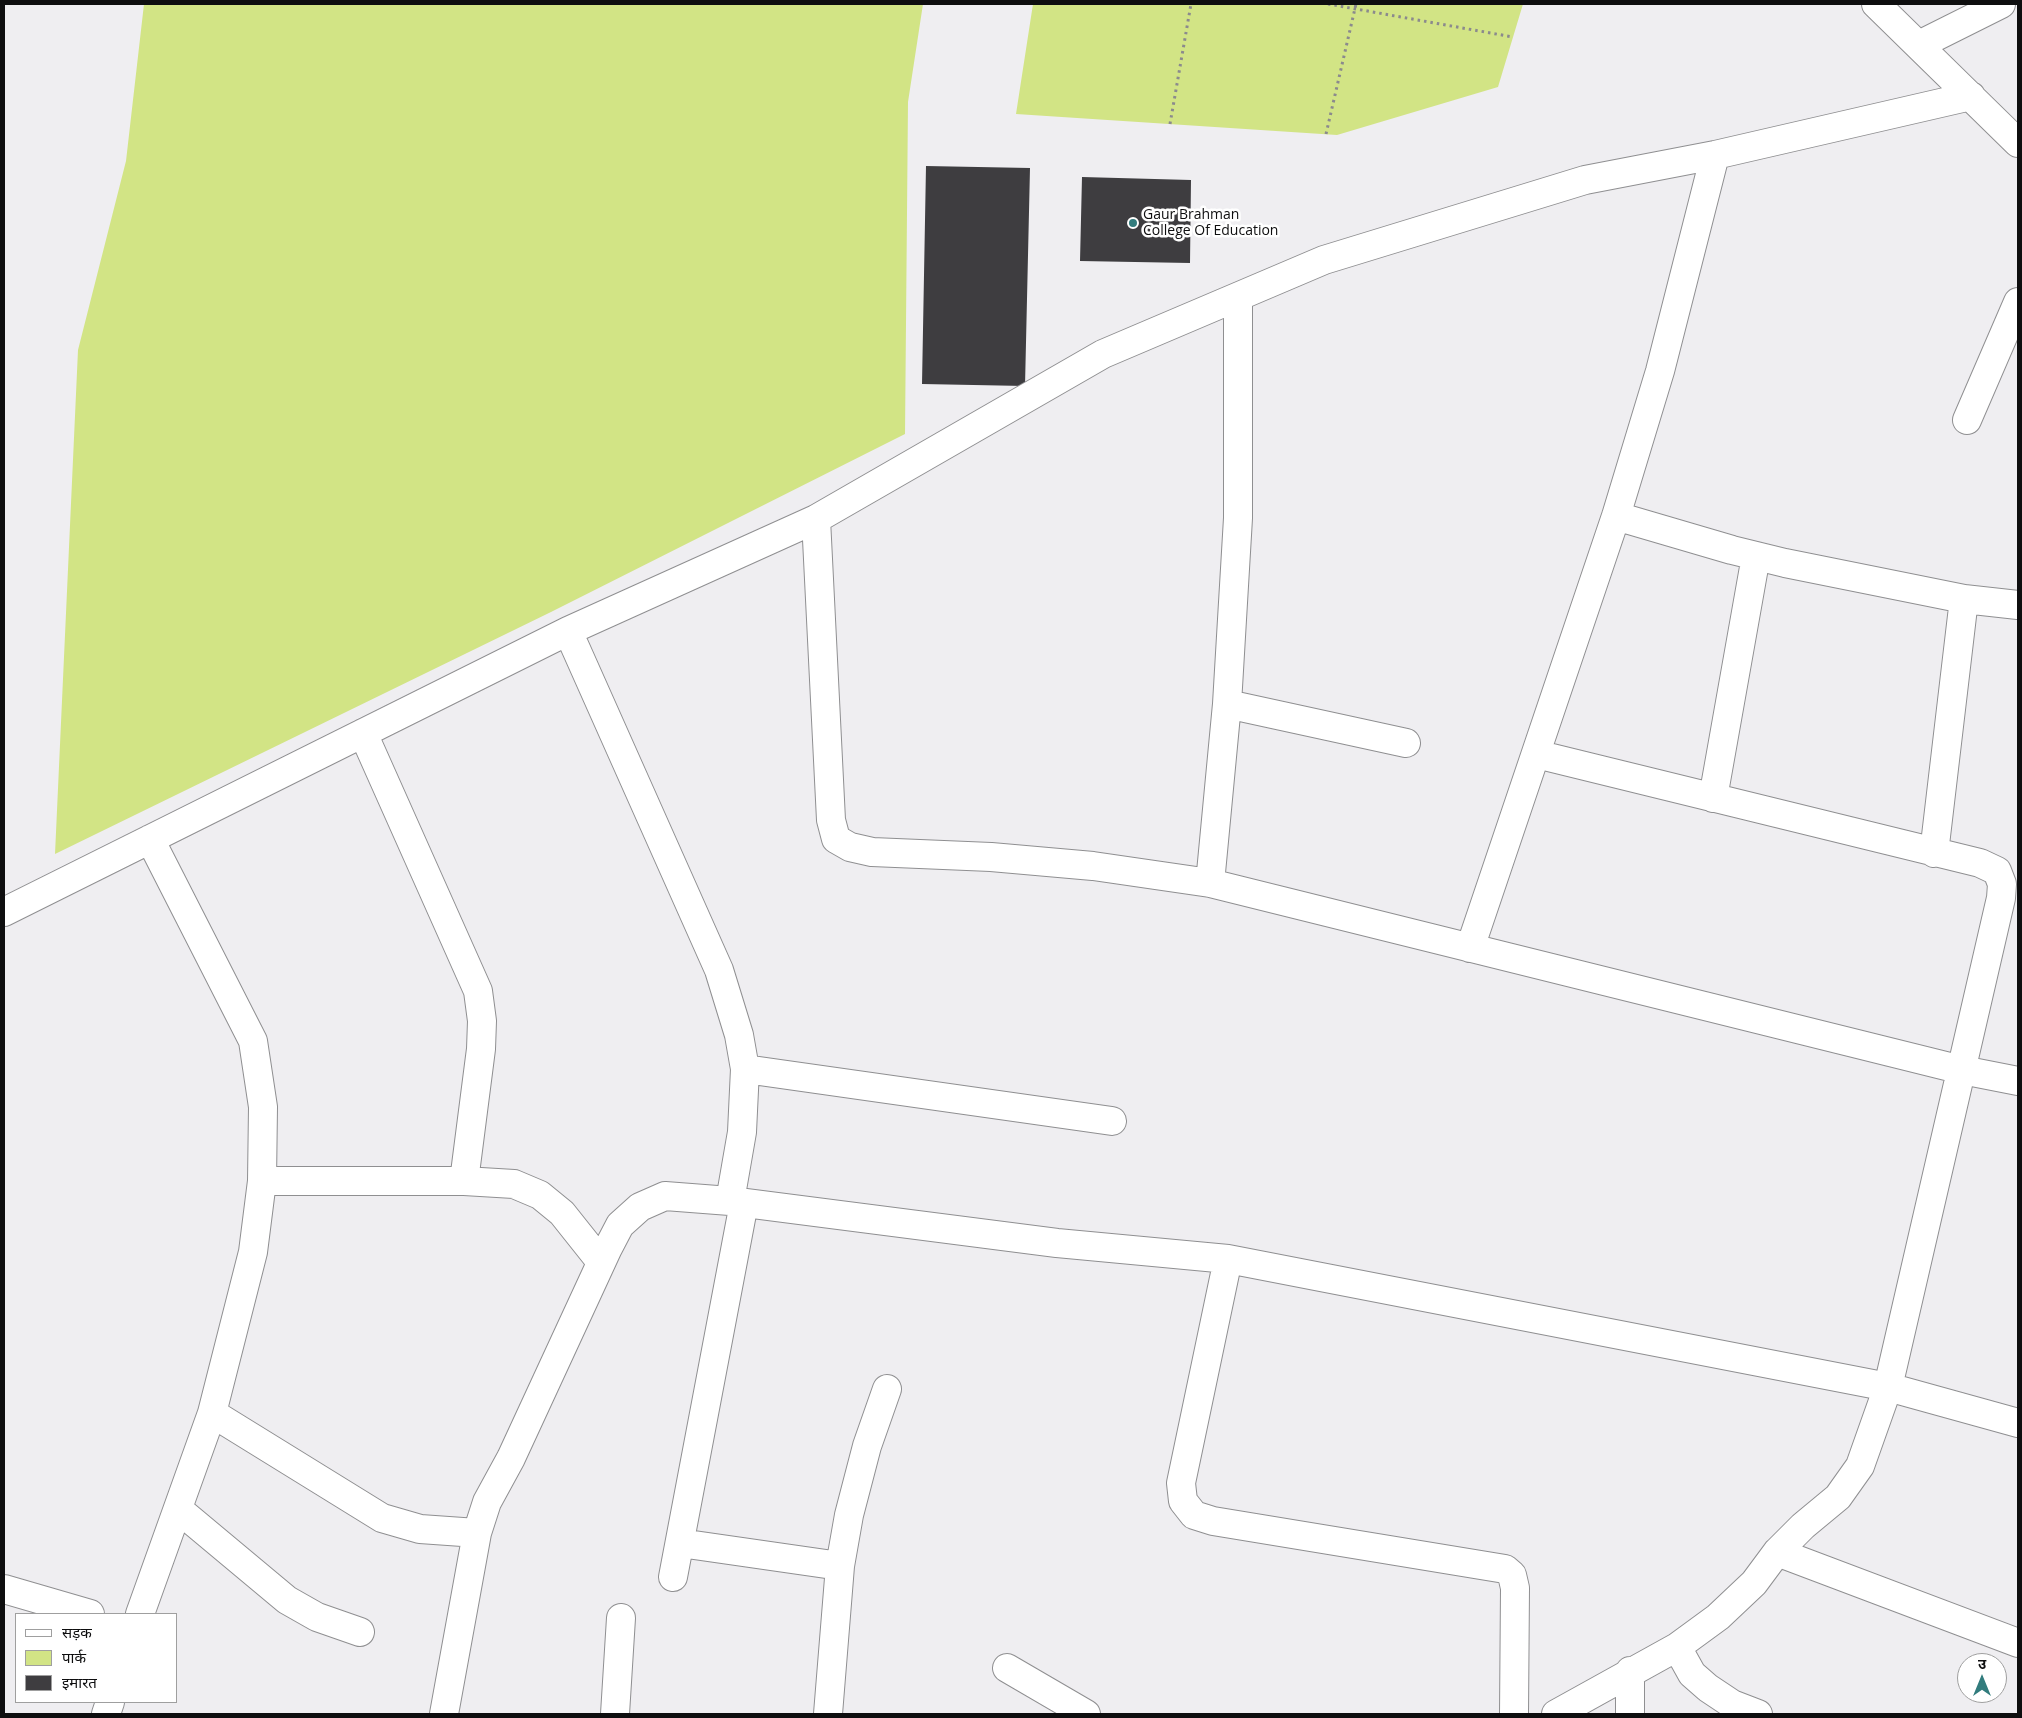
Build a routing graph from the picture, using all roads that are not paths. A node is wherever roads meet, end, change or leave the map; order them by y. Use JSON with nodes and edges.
{"nodes":[{"id":1,"x":1876,"y":4,"type":"edge"},
{"id":2,"x":2002,"y":4,"type":"edge"},
{"id":3,"x":1919,"y":45,"type":"junction"},
{"id":4,"x":1971,"y":96,"type":"junction"},
{"id":5,"x":2018,"y":143,"type":"edge"},
{"id":6,"x":1715,"y":155,"type":"junction"},
{"id":7,"x":1238,"y":297,"type":"junction"},
{"id":8,"x":2018,"y":302,"type":"edge"},
{"id":9,"x":1967,"y":420,"type":"dead end"},
{"id":10,"x":1616,"y":516,"type":"junction"},
{"id":11,"x":816,"y":520,"type":"junction"},
{"id":12,"x":1756,"y":556,"type":"junction"},
{"id":13,"x":1964,"y":599,"type":"junction"},
{"id":14,"x":2018,"y":605,"type":"edge"},
{"id":15,"x":568,"y":631,"type":"junction"},
{"id":16,"x":1227,"y":704,"type":"junction"},
{"id":17,"x":363,"y":732,"type":"junction"},
{"id":18,"x":1406,"y":743,"type":"dead end"},
{"id":19,"x":1536,"y":754,"type":"junction"},
{"id":20,"x":1713,"y":798,"type":"junction"},
{"id":21,"x":150,"y":839,"type":"junction"},
{"id":22,"x":1934,"y":853,"type":"junction"},
{"id":23,"x":1210,"y":883,"type":"junction"},
{"id":24,"x":4,"y":912,"type":"edge"},
{"id":25,"x":1470,"y":948,"type":"junction"},
{"id":26,"x":745,"y":1069,"type":"junction"},
{"id":27,"x":1962,"y":1070,"type":"junction"},
{"id":28,"x":2018,"y":1081,"type":"edge"},
{"id":29,"x":1112,"y":1121,"type":"dead end"},
{"id":30,"x":262,"y":1181,"type":"junction"},
{"id":31,"x":464,"y":1181,"type":"junction"},
{"id":32,"x":737,"y":1202,"type":"junction"},
{"id":33,"x":1228,"y":1260,"type":"junction"},
{"id":34,"x":602,"y":1262,"type":"junction"},
{"id":35,"x":1888,"y":1387,"type":"junction"},
{"id":36,"x":887,"y":1389,"type":"dead end"},
{"id":37,"x":212,"y":1412,"type":"junction"},
{"id":38,"x":2018,"y":1423,"type":"edge"},
{"id":39,"x":178,"y":1508,"type":"junction"},
{"id":40,"x":477,"y":1533,"type":"junction"},
{"id":41,"x":680,"y":1543,"type":"junction"},
{"id":42,"x":1777,"y":1552,"type":"junction"},
{"id":43,"x":840,"y":1566,"type":"junction"},
{"id":44,"x":673,"y":1577,"type":"dead end"},
{"id":45,"x":4,"y":1589,"type":"edge"},
{"id":46,"x":87,"y":1613,"type":"edge"},
{"id":47,"x":140,"y":1613,"type":"edge"},
{"id":48,"x":621,"y":1618,"type":"dead end"},
{"id":49,"x":360,"y":1632,"type":"dead end"},
{"id":50,"x":2018,"y":1643,"type":"edge"},
{"id":51,"x":1677,"y":1647,"type":"junction"},
{"id":52,"x":1006,"y":1668,"type":"dead end"},
{"id":53,"x":1630,"y":1671,"type":"junction"},
{"id":54,"x":444,"y":1714,"type":"edge"},
{"id":55,"x":615,"y":1714,"type":"edge"},
{"id":56,"x":828,"y":1714,"type":"edge"},
{"id":57,"x":1086,"y":1714,"type":"edge"},
{"id":58,"x":1514,"y":1714,"type":"edge"},
{"id":59,"x":1556,"y":1714,"type":"edge"},
{"id":60,"x":1630,"y":1714,"type":"edge"},
{"id":61,"x":1758,"y":1714,"type":"edge"}],
"edges":[{"from":1,"to":3,"type":"street"},
{"from":2,"to":3,"type":"street"},
{"from":3,"to":4,"type":"street"},
{"from":4,"to":5,"type":"street"},
{"from":4,"to":6,"type":"street"},
{"from":6,"to":7,"type":"street"},
{"from":6,"to":10,"type":"street"},
{"from":7,"to":11,"type":"street"},
{"from":7,"to":16,"type":"street"},
{"from":8,"to":9,"type":"street"},
{"from":10,"to":12,"type":"street"},
{"from":10,"to":19,"type":"street"},
{"from":11,"to":15,"type":"street"},
{"from":11,"to":23,"type":"street"},
{"from":12,"to":13,"type":"street"},
{"from":12,"to":20,"type":"street"},
{"from":13,"to":14,"type":"street"},
{"from":13,"to":22,"type":"street"},
{"from":15,"to":17,"type":"street"},
{"from":15,"to":26,"type":"street"},
{"from":16,"to":18,"type":"street"},
{"from":16,"to":23,"type":"street"},
{"from":17,"to":21,"type":"street"},
{"from":17,"to":31,"type":"street"},
{"from":19,"to":20,"type":"street"},
{"from":19,"to":25,"type":"street"},
{"from":20,"to":22,"type":"street"},
{"from":21,"to":24,"type":"street"},
{"from":21,"to":30,"type":"street"},
{"from":22,"to":27,"type":"street"},
{"from":23,"to":25,"type":"street"},
{"from":25,"to":27,"type":"street"},
{"from":26,"to":29,"type":"street"},
{"from":26,"to":32,"type":"street"},
{"from":27,"to":28,"type":"street"},
{"from":27,"to":35,"type":"street"},
{"from":30,"to":31,"type":"street"},
{"from":30,"to":37,"type":"street"},
{"from":31,"to":34,"type":"street"},
{"from":32,"to":33,"type":"street"},
{"from":32,"to":34,"type":"street"},
{"from":32,"to":41,"type":"street"},
{"from":33,"to":35,"type":"street"},
{"from":33,"to":58,"type":"street"},
{"from":34,"to":40,"type":"street"},
{"from":35,"to":38,"type":"street"},
{"from":35,"to":42,"type":"street"},
{"from":36,"to":43,"type":"street"},
{"from":37,"to":39,"type":"street"},
{"from":37,"to":40,"type":"street"},
{"from":39,"to":47,"type":"street"},
{"from":39,"to":49,"type":"street"},
{"from":40,"to":54,"type":"street"},
{"from":41,"to":43,"type":"street"},
{"from":41,"to":44,"type":"street"},
{"from":42,"to":50,"type":"street"},
{"from":42,"to":51,"type":"street"},
{"from":43,"to":56,"type":"street"},
{"from":45,"to":46,"type":"street"},
{"from":48,"to":55,"type":"street"},
{"from":51,"to":53,"type":"street"},
{"from":51,"to":61,"type":"street"},
{"from":52,"to":57,"type":"street"},
{"from":53,"to":59,"type":"street"},
{"from":53,"to":60,"type":"street"}]}
